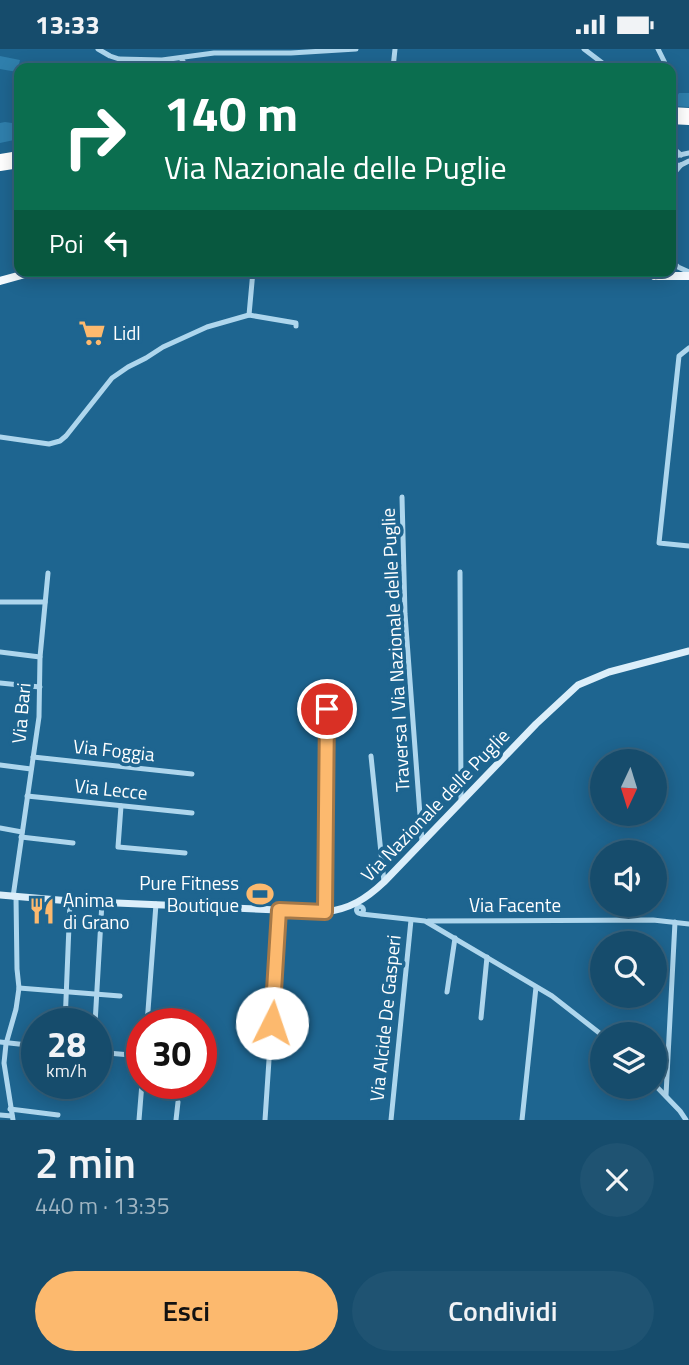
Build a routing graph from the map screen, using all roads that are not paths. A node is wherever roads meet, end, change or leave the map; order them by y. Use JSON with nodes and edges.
{"nodes":[{"id":1,"x":98,"y":49,"type":"edge"},
{"id":2,"x":356,"y":49,"type":"edge"},
{"id":3,"x":584,"y":49,"type":"edge"},
{"id":4,"x":181,"y":58,"type":"junction"},
{"id":5,"x":184,"y":63,"type":"edge"},
{"id":6,"x":602,"y":63,"type":"edge"},
{"id":7,"x":676,"y":150,"type":"edge"},
{"id":8,"x":689,"y":153,"type":"edge"},
{"id":9,"x":681,"y":155,"type":"junction"},
{"id":10,"x":676,"y":156,"type":"edge"},
{"id":11,"x":689,"y":161,"type":"edge"},
{"id":12,"x":676,"y":165,"type":"edge"},
{"id":13,"x":681,"y":165,"type":"junction"},
{"id":14,"x":676,"y":171,"type":"edge"},
{"id":15,"x":252,"y":277,"type":"edge"},
{"id":16,"x":249,"y":315,"type":"junction"},
{"id":17,"x":296,"y":326,"type":"dead end"},
{"id":18,"x":689,"y":348,"type":"edge"},
{"id":19,"x":0,"y":437,"type":"edge"},
{"id":20,"x":402,"y":497,"type":"dead end"},
{"id":21,"x":689,"y":546,"type":"edge"},
{"id":22,"x":460,"y":572,"type":"dead end"},
{"id":23,"x":48,"y":573,"type":"dead end"},
{"id":24,"x":45,"y":602,"type":"junction"},
{"id":25,"x":0,"y":603,"type":"edge"},
{"id":26,"x":689,"y":651,"type":"edge"},
{"id":27,"x":0,"y":652,"type":"edge"},
{"id":28,"x":40,"y":657,"type":"junction"},
{"id":29,"x":0,"y":683,"type":"edge"},
{"id":30,"x":40,"y":687,"type":"junction"},
{"id":31,"x":327,"y":709,"type":"dead end"},
{"id":32,"x":371,"y":756,"type":"dead end"},
{"id":33,"x":33,"y":757,"type":"junction"},
{"id":34,"x":0,"y":765,"type":"edge"},
{"id":35,"x":31,"y":769,"type":"junction"},
{"id":36,"x":191,"y":774,"type":"dead end"},
{"id":37,"x":27,"y":796,"type":"junction"},
{"id":38,"x":461,"y":801,"type":"junction"},
{"id":39,"x":121,"y":806,"type":"junction"},
{"id":40,"x":192,"y":813,"type":"dead end"},
{"id":41,"x":0,"y":828,"type":"edge"},
{"id":42,"x":22,"y":834,"type":"junction"},
{"id":43,"x":422,"y":842,"type":"junction"},
{"id":44,"x":74,"y":843,"type":"dead end"},
{"id":45,"x":186,"y":853,"type":"dead end"},
{"id":46,"x":384,"y":881,"type":"junction"},
{"id":47,"x":0,"y":895,"type":"edge"},
{"id":48,"x":14,"y":897,"type":"junction"},
{"id":49,"x":366,"y":898,"type":"junction"},
{"id":50,"x":71,"y":901,"type":"junction"},
{"id":51,"x":102,"y":902,"type":"junction"},
{"id":52,"x":156,"y":904,"type":"junction"},
{"id":53,"x":344,"y":909,"type":"junction"},
{"id":54,"x":279,"y":910,"type":"junction"},
{"id":55,"x":325,"y":912,"type":"junction"},
{"id":56,"x":360,"y":912,"type":"junction"},
{"id":57,"x":411,"y":920,"type":"junction"},
{"id":58,"x":425,"y":921,"type":"junction"},
{"id":59,"x":675,"y":922,"type":"junction"},
{"id":60,"x":689,"y":923,"type":"edge"},
{"id":61,"x":455,"y":938,"type":"junction"},
{"id":62,"x":487,"y":957,"type":"junction"},
{"id":63,"x":536,"y":986,"type":"junction"},
{"id":64,"x":19,"y":988,"type":"junction"},
{"id":65,"x":66,"y":992,"type":"junction"},
{"id":66,"x":447,"y":992,"type":"dead end"},
{"id":67,"x":96,"y":994,"type":"junction"},
{"id":68,"x":120,"y":996,"type":"dead end"},
{"id":69,"x":66,"y":1008,"type":"edge"},
{"id":70,"x":96,"y":1008,"type":"edge"},
{"id":71,"x":148,"y":1008,"type":"edge"},
{"id":72,"x":481,"y":1018,"type":"dead end"},
{"id":73,"x":590,"y":1025,"type":"edge"},
{"id":74,"x":3,"y":1043,"type":"edge"},
{"id":75,"x":21,"y":1045,"type":"edge"},
{"id":76,"x":667,"y":1076,"type":"edge"},
{"id":77,"x":667,"y":1096,"type":"edge"},
{"id":78,"x":141,"y":1099,"type":"edge"},
{"id":79,"x":178,"y":1102,"type":"dead end"},
{"id":80,"x":0,"y":1115,"type":"edge"},
{"id":81,"x":12,"y":1115,"type":"edge"},
{"id":82,"x":58,"y":1115,"type":"dead end"},
{"id":83,"x":139,"y":1120,"type":"edge"},
{"id":84,"x":176,"y":1120,"type":"edge"},
{"id":85,"x":265,"y":1120,"type":"edge"},
{"id":86,"x":391,"y":1120,"type":"edge"},
{"id":87,"x":522,"y":1120,"type":"edge"},
{"id":88,"x":686,"y":1120,"type":"edge"}],
"edges":[{"from":1,"to":4,"type":"street"},
{"from":2,"to":4,"type":"street"},
{"from":3,"to":6,"type":"street"},
{"from":4,"to":5,"type":"street"},
{"from":7,"to":9,"type":"street"},
{"from":8,"to":9,"type":"street"},
{"from":9,"to":10,"type":"street"},
{"from":11,"to":13,"type":"street"},
{"from":12,"to":13,"type":"street"},
{"from":13,"to":14,"type":"street"},
{"from":15,"to":16,"type":"street"},
{"from":16,"to":17,"type":"street"},
{"from":16,"to":19,"type":"street"},
{"from":18,"to":21,"type":"street"},
{"from":20,"to":43,"type":"street","name":"Traversa I Via Nazionale delle Puglie"},
{"from":22,"to":38,"type":"street"},
{"from":23,"to":24,"type":"street","name":"Via Bari"},
{"from":24,"to":25,"type":"street"},
{"from":24,"to":28,"type":"street","name":"Via Bari"},
{"from":26,"to":38,"type":"main road","name":"Via Nazionale delle Puglie"},
{"from":27,"to":28,"type":"street"},
{"from":28,"to":30,"type":"street","name":"Via Bari"},
{"from":29,"to":30,"type":"street"},
{"from":30,"to":33,"type":"street","name":"Via Bari"},
{"from":31,"to":55,"type":"street"},
{"from":32,"to":46,"type":"street"},
{"from":33,"to":35,"type":"street","name":"Via Bari"},
{"from":33,"to":36,"type":"street","name":"Via Foggia"},
{"from":34,"to":35,"type":"street"},
{"from":35,"to":37,"type":"street","name":"Via Bari"},
{"from":37,"to":39,"type":"street","name":"Via Lecce"},
{"from":37,"to":42,"type":"street","name":"Via Bari"},
{"from":38,"to":43,"type":"main road","name":"Via Nazionale delle Puglie"},
{"from":39,"to":40,"type":"street","name":"Via Lecce"},
{"from":39,"to":45,"type":"street"},
{"from":41,"to":42,"type":"street"},
{"from":42,"to":44,"type":"street"},
{"from":42,"to":48,"type":"street","name":"Via Bari"},
{"from":43,"to":46,"type":"main road","name":"Via Nazionale delle Puglie"},
{"from":46,"to":49,"type":"main road","name":"Via Nazionale delle Puglie"},
{"from":47,"to":48,"type":"main road","name":"Via Nazionale delle Puglie"},
{"from":48,"to":50,"type":"main road","name":"Via Nazionale delle Puglie"},
{"from":48,"to":64,"type":"street","name":"Via Bari"},
{"from":49,"to":53,"type":"main road","name":"Via Nazionale delle Puglie"},
{"from":49,"to":56,"type":"street"},
{"from":50,"to":51,"type":"main road","name":"Via Nazionale delle Puglie"},
{"from":50,"to":65,"type":"street"},
{"from":51,"to":52,"type":"main road","name":"Via Nazionale delle Puglie"},
{"from":51,"to":67,"type":"street"},
{"from":52,"to":54,"type":"main road","name":"Via Nazionale delle Puglie"},
{"from":52,"to":71,"type":"street"},
{"from":53,"to":55,"type":"main road","name":"Via Nazionale delle Puglie"},
{"from":53,"to":56,"type":"street","name":"Via Facente"},
{"from":54,"to":55,"type":"main road","name":"Via Nazionale delle Puglie"},
{"from":54,"to":85,"type":"street"},
{"from":56,"to":57,"type":"street","name":"Via Facente"},
{"from":57,"to":58,"type":"street","name":"Via Facente"},
{"from":57,"to":86,"type":"street","name":"Via Alcide De Gasperi"},
{"from":58,"to":59,"type":"street","name":"Via Facente"},
{"from":58,"to":61,"type":"street"},
{"from":59,"to":60,"type":"street","name":"Via Facente"},
{"from":59,"to":76,"type":"street"},
{"from":61,"to":62,"type":"street"},
{"from":61,"to":66,"type":"street"},
{"from":62,"to":63,"type":"street"},
{"from":62,"to":72,"type":"street"},
{"from":63,"to":73,"type":"street"},
{"from":63,"to":87,"type":"street"},
{"from":64,"to":65,"type":"street"},
{"from":64,"to":74,"type":"street","name":"Via Bari"},
{"from":65,"to":67,"type":"street"},
{"from":65,"to":69,"type":"street"},
{"from":67,"to":68,"type":"street"},
{"from":67,"to":70,"type":"street"},
{"from":74,"to":75,"type":"street"},
{"from":74,"to":81,"type":"street","name":"Via Bari"},
{"from":77,"to":88,"type":"street"},
{"from":78,"to":83,"type":"street"},
{"from":79,"to":84,"type":"street"},
{"from":80,"to":81,"type":"street"},
{"from":81,"to":82,"type":"street"}]}
